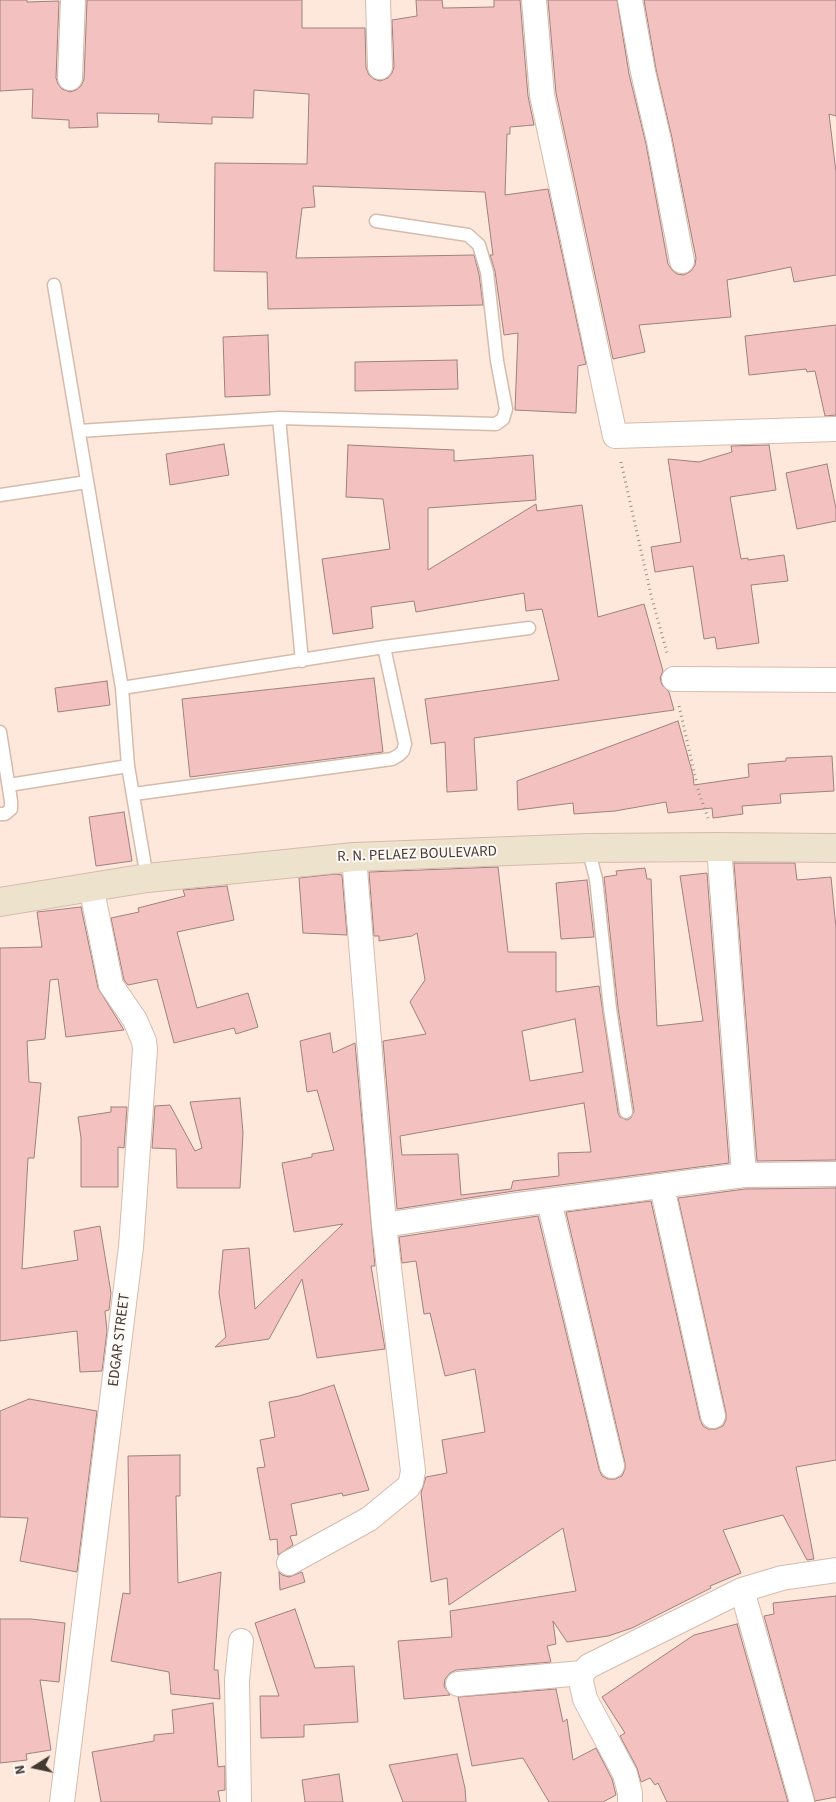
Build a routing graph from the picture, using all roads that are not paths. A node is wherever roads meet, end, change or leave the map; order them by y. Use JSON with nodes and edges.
{"nodes":[{"id":1,"x":73,"y":0,"type":"edge"},
{"id":2,"x":378,"y":0,"type":"edge"},
{"id":3,"x":534,"y":0,"type":"edge"},
{"id":4,"x":630,"y":0,"type":"edge"},
{"id":5,"x":380,"y":68,"type":"dead end"},
{"id":6,"x":70,"y":78,"type":"dead end"},
{"id":7,"x":376,"y":221,"type":"dead end"},
{"id":8,"x":682,"y":261,"type":"dead end"},
{"id":9,"x":54,"y":285,"type":"dead end"},
{"id":10,"x":279,"y":418,"type":"junction"},
{"id":11,"x":836,"y":428,"type":"edge"},
{"id":12,"x":79,"y":431,"type":"junction"},
{"id":13,"x":87,"y":482,"type":"junction"},
{"id":14,"x":0,"y":495,"type":"edge"},
{"id":15,"x":529,"y":628,"type":"dead end"},
{"id":16,"x":384,"y":647,"type":"junction"},
{"id":17,"x":302,"y":661,"type":"junction"},
{"id":18,"x":674,"y":679,"type":"road end"},
{"id":19,"x":836,"y":680,"type":"edge"},
{"id":20,"x":122,"y":688,"type":"junction"},
{"id":21,"x":0,"y":732,"type":"edge"},
{"id":22,"x":128,"y":766,"type":"junction"},
{"id":23,"x":9,"y":785,"type":"junction"},
{"id":24,"x":134,"y":794,"type":"junction"},
{"id":25,"x":0,"y":814,"type":"edge"},
{"id":26,"x":719,"y":847,"type":"junction"},
{"id":27,"x":588,"y":848,"type":"junction"},
{"id":28,"x":836,"y":848,"type":"edge"},
{"id":29,"x":354,"y":856,"type":"junction"},
{"id":30,"x":147,"y":878,"type":"junction"},
{"id":31,"x":92,"y":886,"type":"junction"},
{"id":32,"x":0,"y":902,"type":"edge"},
{"id":33,"x":626,"y":1112,"type":"dead end"},
{"id":34,"x":836,"y":1174,"type":"edge"},
{"id":35,"x":744,"y":1175,"type":"junction"},
{"id":36,"x":662,"y":1187,"type":"junction"},
{"id":37,"x":549,"y":1201,"type":"junction"},
{"id":38,"x":384,"y":1226,"type":"junction"},
{"id":39,"x":713,"y":1416,"type":"dead end"},
{"id":40,"x":612,"y":1466,"type":"dead end"},
{"id":41,"x":289,"y":1563,"type":"dead end"},
{"id":42,"x":836,"y":1570,"type":"edge"},
{"id":43,"x":742,"y":1590,"type":"junction"},
{"id":44,"x":241,"y":1641,"type":"dead end"},
{"id":45,"x":582,"y":1673,"type":"junction"},
{"id":46,"x":458,"y":1684,"type":"dead end"},
{"id":47,"x":62,"y":1802,"type":"edge"},
{"id":48,"x":239,"y":1802,"type":"edge"},
{"id":49,"x":630,"y":1802,"type":"edge"},
{"id":50,"x":802,"y":1802,"type":"edge"}],
"edges":[{"from":1,"to":6,"type":"street"},
{"from":2,"to":5,"type":"street"},
{"from":3,"to":11,"type":"street"},
{"from":4,"to":8,"type":"street"},
{"from":7,"to":10,"type":"lane"},
{"from":9,"to":12,"type":"lane"},
{"from":10,"to":12,"type":"lane"},
{"from":10,"to":17,"type":"lane"},
{"from":12,"to":13,"type":"lane"},
{"from":13,"to":14,"type":"lane"},
{"from":13,"to":20,"type":"lane"},
{"from":15,"to":16,"type":"lane"},
{"from":16,"to":17,"type":"lane"},
{"from":16,"to":24,"type":"lane"},
{"from":17,"to":20,"type":"lane"},
{"from":18,"to":19,"type":"street"},
{"from":20,"to":22,"type":"lane"},
{"from":21,"to":23,"type":"lane"},
{"from":22,"to":23,"type":"lane"},
{"from":22,"to":24,"type":"lane"},
{"from":23,"to":25,"type":"lane"},
{"from":24,"to":30,"type":"lane"},
{"from":26,"to":27,"type":"street","name":"R. N. PELAEZ BOULEVARD"},
{"from":26,"to":28,"type":"street","name":"R. N. PELAEZ BOULEVARD"},
{"from":26,"to":35,"type":"street"},
{"from":27,"to":29,"type":"street","name":"R. N. PELAEZ BOULEVARD"},
{"from":27,"to":33,"type":"lane"},
{"from":29,"to":30,"type":"street","name":"R. N. PELAEZ BOULEVARD"},
{"from":29,"to":38,"type":"street"},
{"from":30,"to":31,"type":"street","name":"R. N. PELAEZ BOULEVARD"},
{"from":31,"to":32,"type":"street","name":"R. N. PELAEZ BOULEVARD"},
{"from":31,"to":47,"type":"street","name":"EDGAR STREET"},
{"from":34,"to":35,"type":"street"},
{"from":35,"to":36,"type":"street"},
{"from":36,"to":37,"type":"street"},
{"from":36,"to":39,"type":"street"},
{"from":37,"to":38,"type":"street"},
{"from":37,"to":40,"type":"street"},
{"from":38,"to":41,"type":"street"},
{"from":42,"to":43,"type":"street"},
{"from":43,"to":45,"type":"street"},
{"from":43,"to":50,"type":"street"},
{"from":44,"to":48,"type":"street"},
{"from":45,"to":46,"type":"street"},
{"from":45,"to":49,"type":"street"}]}
